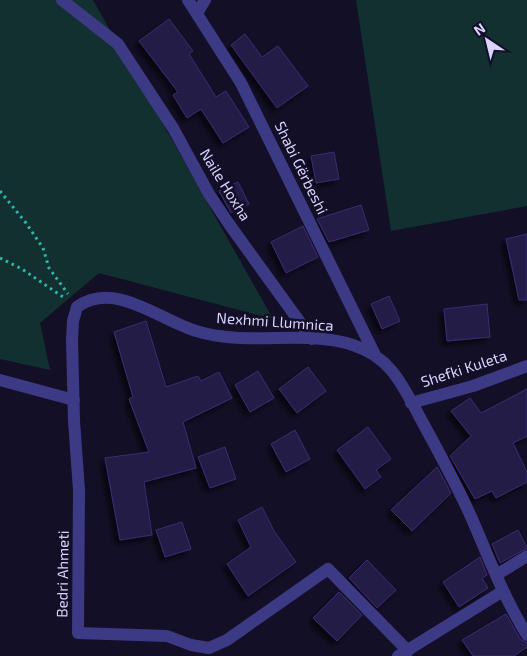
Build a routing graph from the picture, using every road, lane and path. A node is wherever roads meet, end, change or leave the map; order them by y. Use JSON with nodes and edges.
{"nodes":[{"id":1,"x":62,"y":0,"type":"edge"},
{"id":2,"x":188,"y":0,"type":"edge"},
{"id":3,"x":205,"y":0,"type":"edge"},
{"id":4,"x":197,"y":13,"type":"junction"},
{"id":5,"x":0,"y":191,"type":"edge"},
{"id":6,"x":0,"y":258,"type":"edge"},
{"id":7,"x":77,"y":307,"type":"junction"},
{"id":8,"x":312,"y":339,"type":"junction"},
{"id":9,"x":375,"y":355,"type":"junction"},
{"id":10,"x":527,"y":366,"type":"edge"},
{"id":11,"x":0,"y":380,"type":"edge"},
{"id":12,"x":74,"y":400,"type":"junction"},
{"id":13,"x":411,"y":403,"type":"junction"},
{"id":14,"x":527,"y":556,"type":"edge"},
{"id":15,"x":496,"y":575,"type":"junction"},
{"id":16,"x":503,"y":591,"type":"junction"},
{"id":17,"x":527,"y":635,"type":"edge"},
{"id":18,"x":403,"y":653,"type":"edge"}],
"edges":[{"from":1,"to":8,"type":"street","name":"Naile Hoxha"},
{"from":2,"to":4,"type":"street","name":"Shabi Gërbeshi"},
{"from":3,"to":4,"type":"street"},
{"from":4,"to":9,"type":"street","name":"Shabi Gërbeshi"},
{"from":5,"to":7,"type":"path"},
{"from":6,"to":7,"type":"path"},
{"from":7,"to":8,"type":"street","name":"Nexhmi Llumnica"},
{"from":7,"to":12,"type":"street","name":"Bedri Ahmeti"},
{"from":8,"to":9,"type":"street","name":"Nexhmi Llumnica"},
{"from":9,"to":13,"type":"street","name":"Nexhmi Llumnica"},
{"from":10,"to":13,"type":"street","name":"Shefki Kuleta"},
{"from":11,"to":12,"type":"street"},
{"from":12,"to":18,"type":"street","name":"Bedri Ahmeti"},
{"from":13,"to":15,"type":"street","name":"Nexhmi Llumnica"},
{"from":14,"to":15,"type":"street"},
{"from":15,"to":16,"type":"street","name":"Nexhmi Llumnica"},
{"from":16,"to":17,"type":"street","name":"Nexhmi Llumnica"},
{"from":16,"to":18,"type":"street","name":"Bedri Ahmeti"}]}
